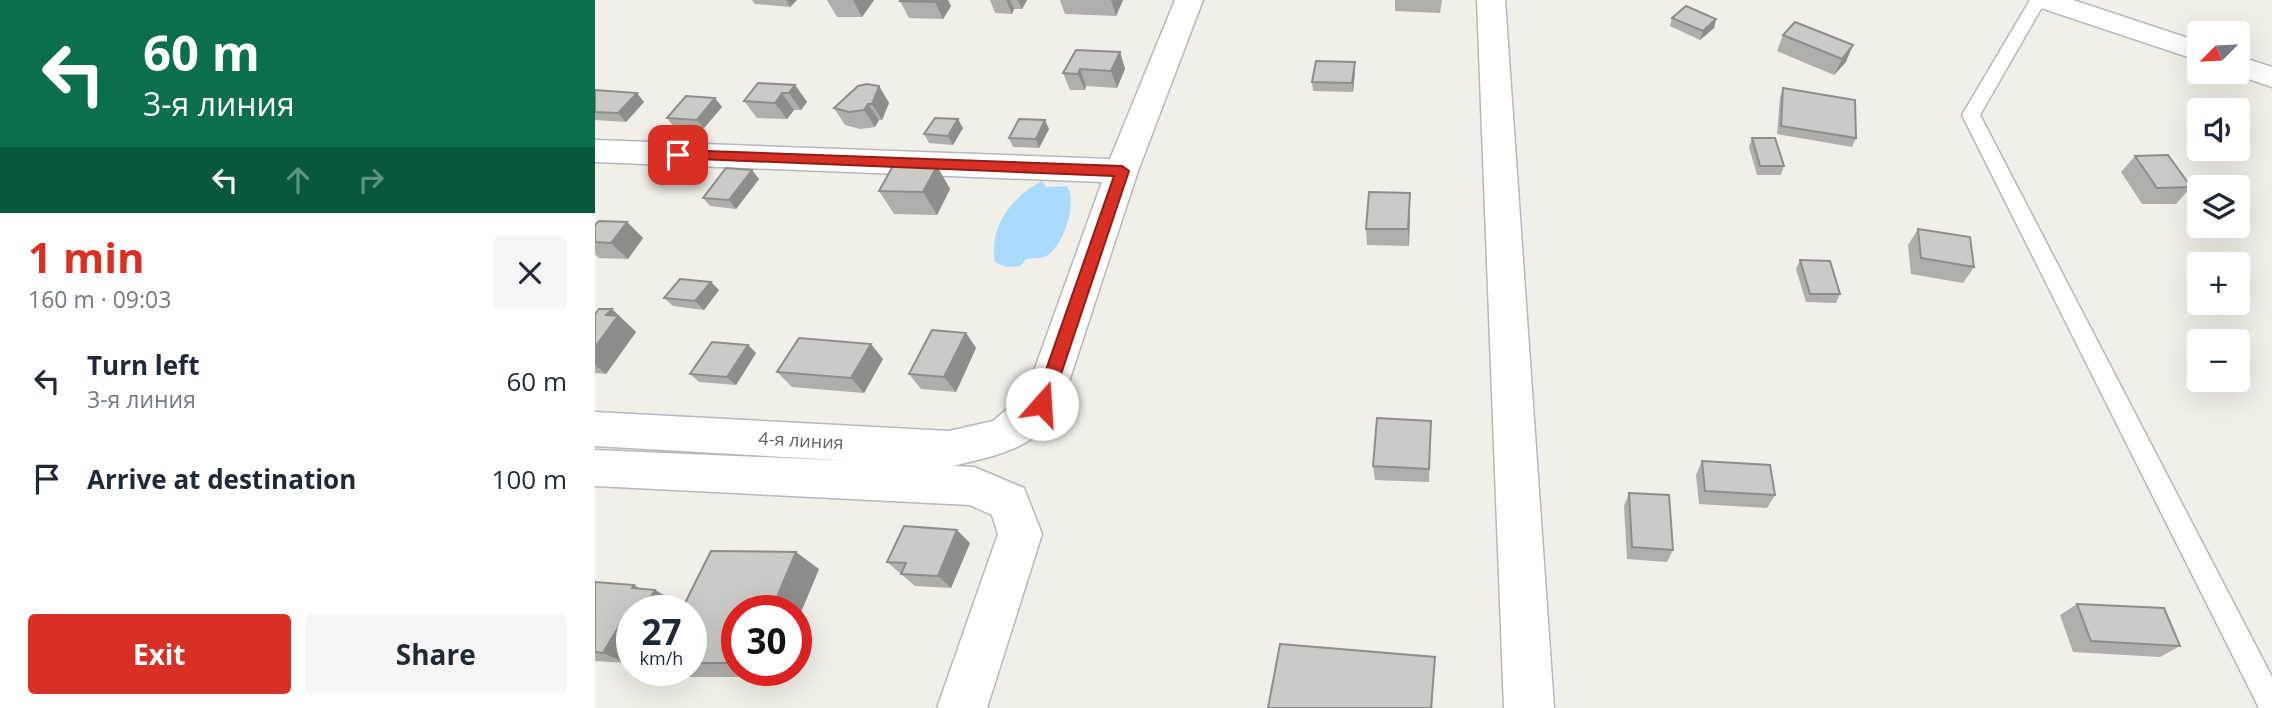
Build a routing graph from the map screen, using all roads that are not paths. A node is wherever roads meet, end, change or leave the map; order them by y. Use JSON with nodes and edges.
{"nodes":[{"id":1,"x":1189,"y":0,"type":"edge"},
{"id":2,"x":1491,"y":0,"type":"edge"},
{"id":3,"x":2038,"y":0,"type":"edge"},
{"id":4,"x":2045,"y":0,"type":"edge"},
{"id":5,"x":2187,"y":48,"type":"edge"},
{"id":6,"x":2251,"y":69,"type":"edge"},
{"id":7,"x":2272,"y":76,"type":"edge"},
{"id":8,"x":595,"y":151,"type":"edge"},
{"id":9,"x":1122,"y":171,"type":"junction"},
{"id":10,"x":595,"y":429,"type":"edge"},
{"id":11,"x":595,"y":468,"type":"edge"},
{"id":12,"x":2272,"y":705,"type":"edge"},
{"id":13,"x":963,"y":708,"type":"edge"},
{"id":14,"x":1529,"y":708,"type":"edge"}],
"edges":[{"from":1,"to":9,"type":"street"},
{"from":2,"to":14,"type":"street"},
{"from":3,"to":12,"type":"lane"},
{"from":4,"to":5,"type":"street"},
{"from":6,"to":7,"type":"street"},
{"from":8,"to":9,"type":"street"},
{"from":9,"to":10,"type":"street","name":"4-я линия"},
{"from":11,"to":13,"type":"street"}]}
